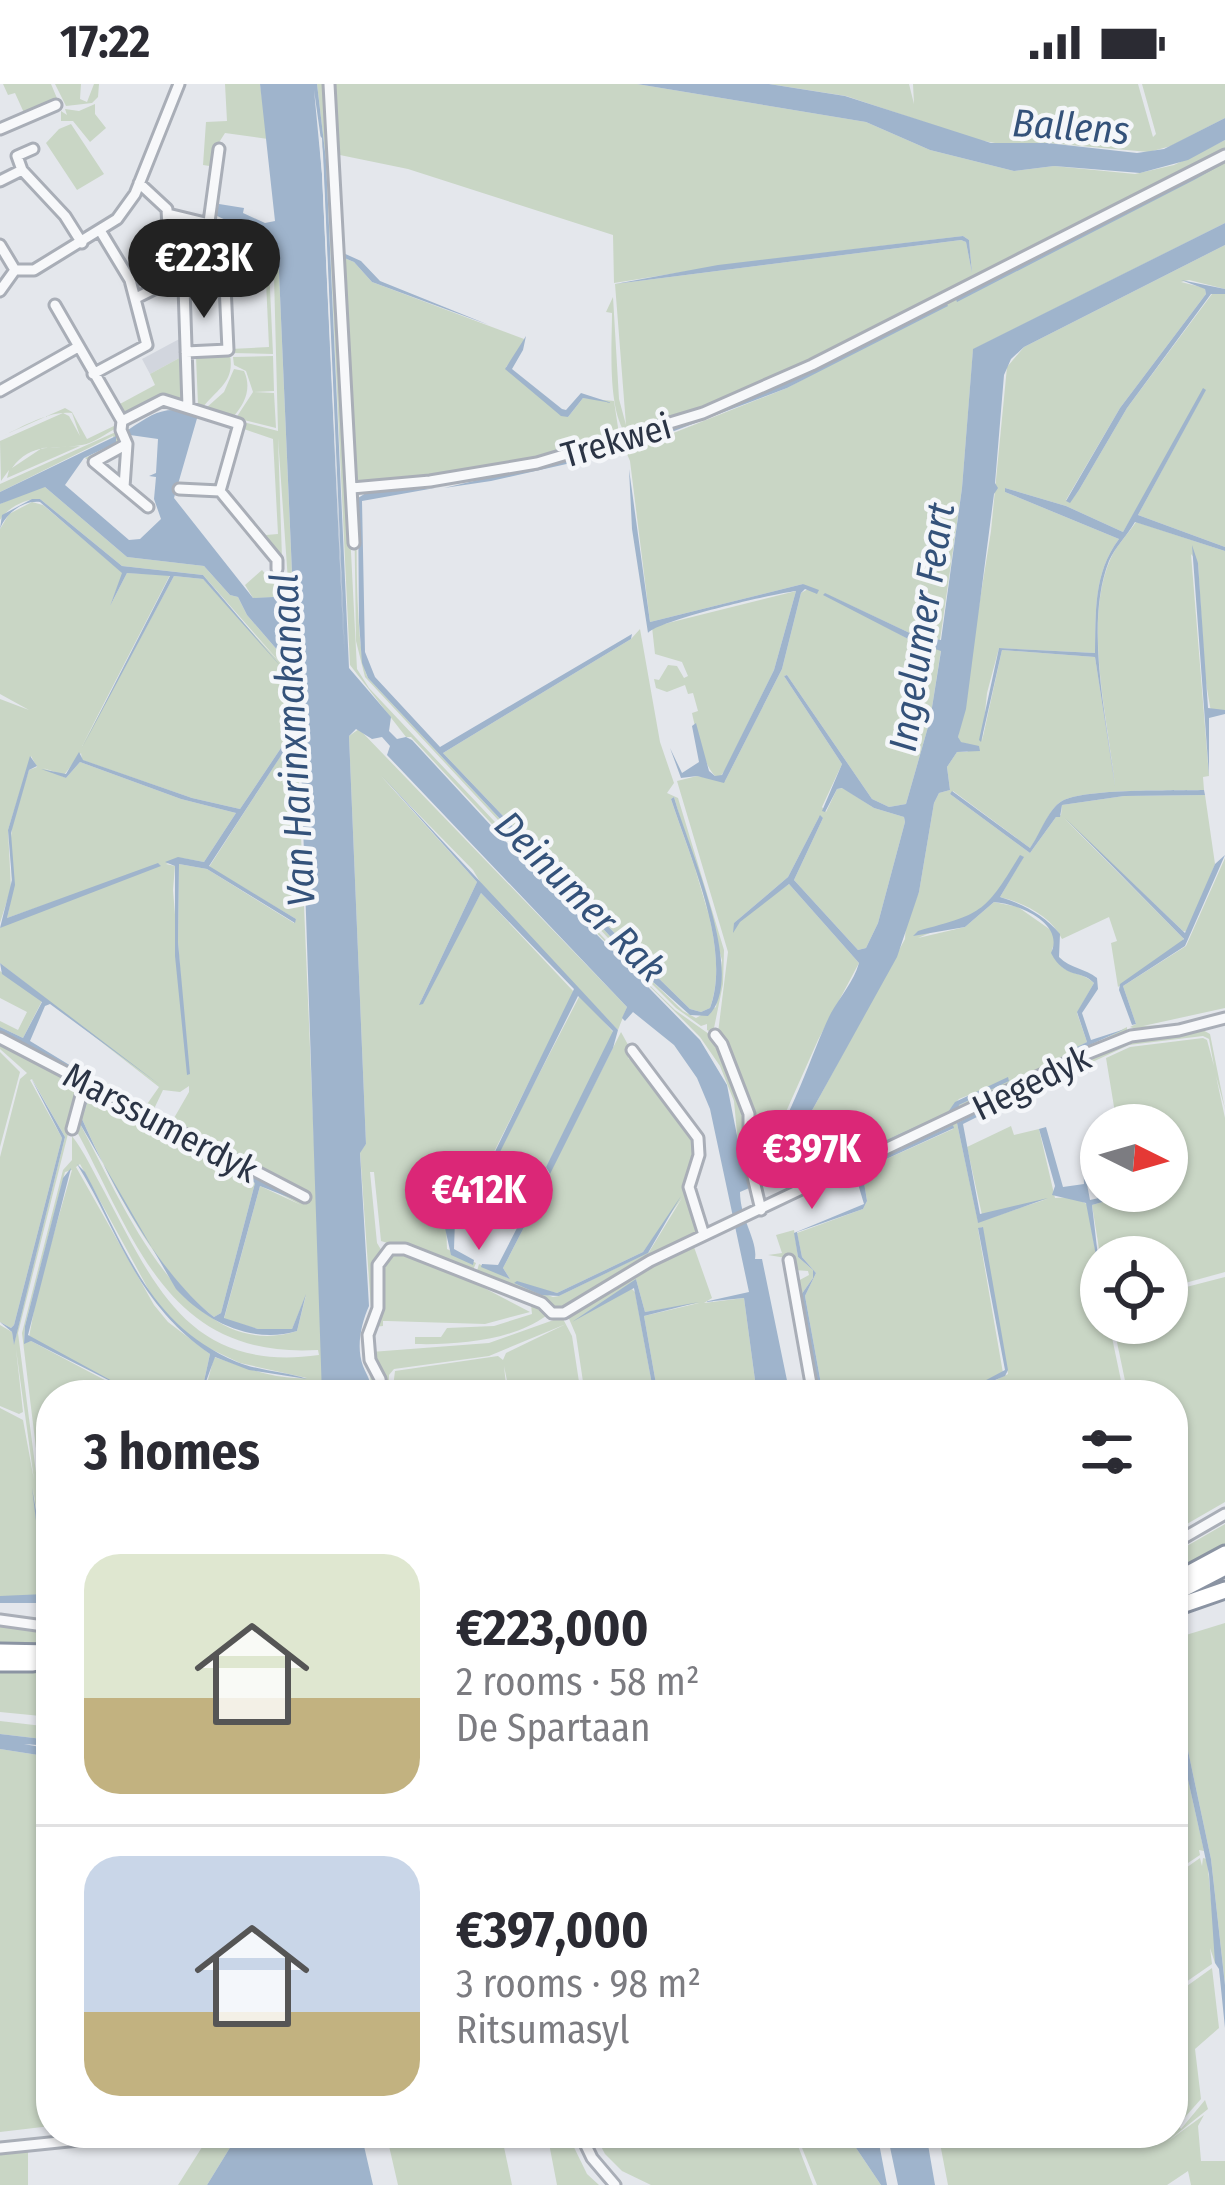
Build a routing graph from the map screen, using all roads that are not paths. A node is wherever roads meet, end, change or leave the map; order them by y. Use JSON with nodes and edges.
{"nodes":[{"id":1,"x":179,"y":84,"type":"edge"},
{"id":2,"x":329,"y":84,"type":"edge"},
{"id":3,"x":56,"y":105,"type":"dead end"},
{"id":4,"x":0,"y":129,"type":"edge"},
{"id":5,"x":33,"y":148,"type":"dead end"},
{"id":6,"x":219,"y":149,"type":"dead end"},
{"id":7,"x":1225,"y":155,"type":"edge"},
{"id":8,"x":22,"y":170,"type":"junction"},
{"id":9,"x":0,"y":181,"type":"edge"},
{"id":10,"x":140,"y":184,"type":"junction"},
{"id":11,"x":168,"y":214,"type":"junction"},
{"id":12,"x":209,"y":222,"type":"junction"},
{"id":13,"x":238,"y":231,"type":"dead end"},
{"id":14,"x":101,"y":232,"type":"junction"},
{"id":15,"x":82,"y":243,"type":"junction"},
{"id":16,"x":0,"y":245,"type":"edge"},
{"id":17,"x":15,"y":270,"type":"junction"},
{"id":18,"x":168,"y":278,"type":"junction"},
{"id":19,"x":184,"y":287,"type":"junction"},
{"id":20,"x":0,"y":290,"type":"edge"},
{"id":21,"x":136,"y":298,"type":"junction"},
{"id":22,"x":55,"y":305,"type":"dead end"},
{"id":23,"x":78,"y":347,"type":"junction"},
{"id":24,"x":186,"y":352,"type":"junction"},
{"id":25,"x":93,"y":374,"type":"junction"},
{"id":26,"x":0,"y":391,"type":"edge"},
{"id":27,"x":188,"y":407,"type":"junction"},
{"id":28,"x":122,"y":421,"type":"junction"},
{"id":29,"x":127,"y":445,"type":"junction"},
{"id":30,"x":124,"y":487,"type":"junction"},
{"id":31,"x":352,"y":488,"type":"junction"},
{"id":32,"x":179,"y":489,"type":"dead end"},
{"id":33,"x":220,"y":491,"type":"junction"},
{"id":34,"x":148,"y":508,"type":"dead end"},
{"id":35,"x":354,"y":543,"type":"dead end"},
{"id":36,"x":278,"y":569,"type":"dead end"},
{"id":37,"x":1225,"y":1018,"type":"edge"},
{"id":38,"x":715,"y":1035,"type":"dead end"},
{"id":39,"x":0,"y":1038,"type":"edge"},
{"id":40,"x":632,"y":1050,"type":"dead end"},
{"id":41,"x":85,"y":1081,"type":"junction"},
{"id":42,"x":72,"y":1129,"type":"dead end"},
{"id":43,"x":305,"y":1197,"type":"dead end"},
{"id":44,"x":760,"y":1210,"type":"junction"},
{"id":45,"x":704,"y":1235,"type":"junction"},
{"id":46,"x":789,"y":1260,"type":"dead end"},
{"id":47,"x":378,"y":1380,"type":"edge"},
{"id":48,"x":810,"y":1380,"type":"edge"},
{"id":49,"x":1225,"y":1514,"type":"edge"},
{"id":50,"x":1188,"y":1535,"type":"edge"},
{"id":51,"x":1223,"y":1558,"type":"edge"},
{"id":52,"x":1188,"y":1575,"type":"edge"},
{"id":53,"x":1188,"y":1583,"type":"edge"},
{"id":54,"x":1225,"y":1590,"type":"edge"},
{"id":55,"x":1188,"y":1603,"type":"edge"},
{"id":56,"x":0,"y":1620,"type":"edge"},
{"id":57,"x":36,"y":1626,"type":"edge"},
{"id":58,"x":0,"y":1652,"type":"edge"},
{"id":59,"x":36,"y":1653,"type":"edge"},
{"id":60,"x":0,"y":1663,"type":"edge"},
{"id":61,"x":36,"y":1663,"type":"edge"},
{"id":62,"x":36,"y":2144,"type":"edge"},
{"id":63,"x":0,"y":2148,"type":"edge"},
{"id":64,"x":587,"y":2148,"type":"edge"},
{"id":65,"x":615,"y":2185,"type":"edge"}],
"edges":[{"from":1,"to":10,"type":"street"},
{"from":2,"to":31,"type":"street"},
{"from":3,"to":4,"type":"street"},
{"from":5,"to":8,"type":"street"},
{"from":6,"to":12,"type":"street"},
{"from":7,"to":31,"type":"street","name":"Trekwei"},
{"from":8,"to":9,"type":"street"},
{"from":8,"to":15,"type":"street"},
{"from":10,"to":11,"type":"street"},
{"from":10,"to":14,"type":"street"},
{"from":11,"to":12,"type":"street"},
{"from":11,"to":18,"type":"street"},
{"from":12,"to":13,"type":"street"},
{"from":14,"to":15,"type":"street"},
{"from":14,"to":21,"type":"street"},
{"from":15,"to":17,"type":"street"},
{"from":16,"to":17,"type":"street"},
{"from":17,"to":20,"type":"street"},
{"from":18,"to":19,"type":"street"},
{"from":18,"to":21,"type":"street"},
{"from":19,"to":24,"type":"street"},
{"from":19,"to":24,"type":"street"},
{"from":21,"to":25,"type":"street"},
{"from":22,"to":23,"type":"street"},
{"from":23,"to":25,"type":"street"},
{"from":23,"to":26,"type":"street"},
{"from":24,"to":27,"type":"street"},
{"from":25,"to":28,"type":"street"},
{"from":27,"to":28,"type":"street"},
{"from":27,"to":33,"type":"street"},
{"from":28,"to":29,"type":"street"},
{"from":29,"to":30,"type":"street"},
{"from":29,"to":30,"type":"street"},
{"from":30,"to":34,"type":"street"},
{"from":31,"to":35,"type":"street"},
{"from":32,"to":33,"type":"street"},
{"from":33,"to":36,"type":"street"},
{"from":37,"to":44,"type":"street","name":"Hegedyk"},
{"from":38,"to":44,"type":"street"},
{"from":39,"to":41,"type":"street","name":"Marssumerdyk"},
{"from":40,"to":45,"type":"street"},
{"from":41,"to":42,"type":"street"},
{"from":41,"to":43,"type":"street","name":"Marssumerdyk"},
{"from":44,"to":45,"type":"street","name":"Hegedyk"},
{"from":45,"to":47,"type":"street","name":"Hegedyk"},
{"from":46,"to":48,"type":"street"},
{"from":49,"to":50,"type":"street"},
{"from":51,"to":52,"type":"highway"},
{"from":51,"to":53,"type":"highway"},
{"from":54,"to":55,"type":"highway"},
{"from":56,"to":57,"type":"street"},
{"from":58,"to":59,"type":"highway"},
{"from":60,"to":61,"type":"highway"},
{"from":62,"to":63,"type":"street"},
{"from":64,"to":65,"type":"street"}]}
